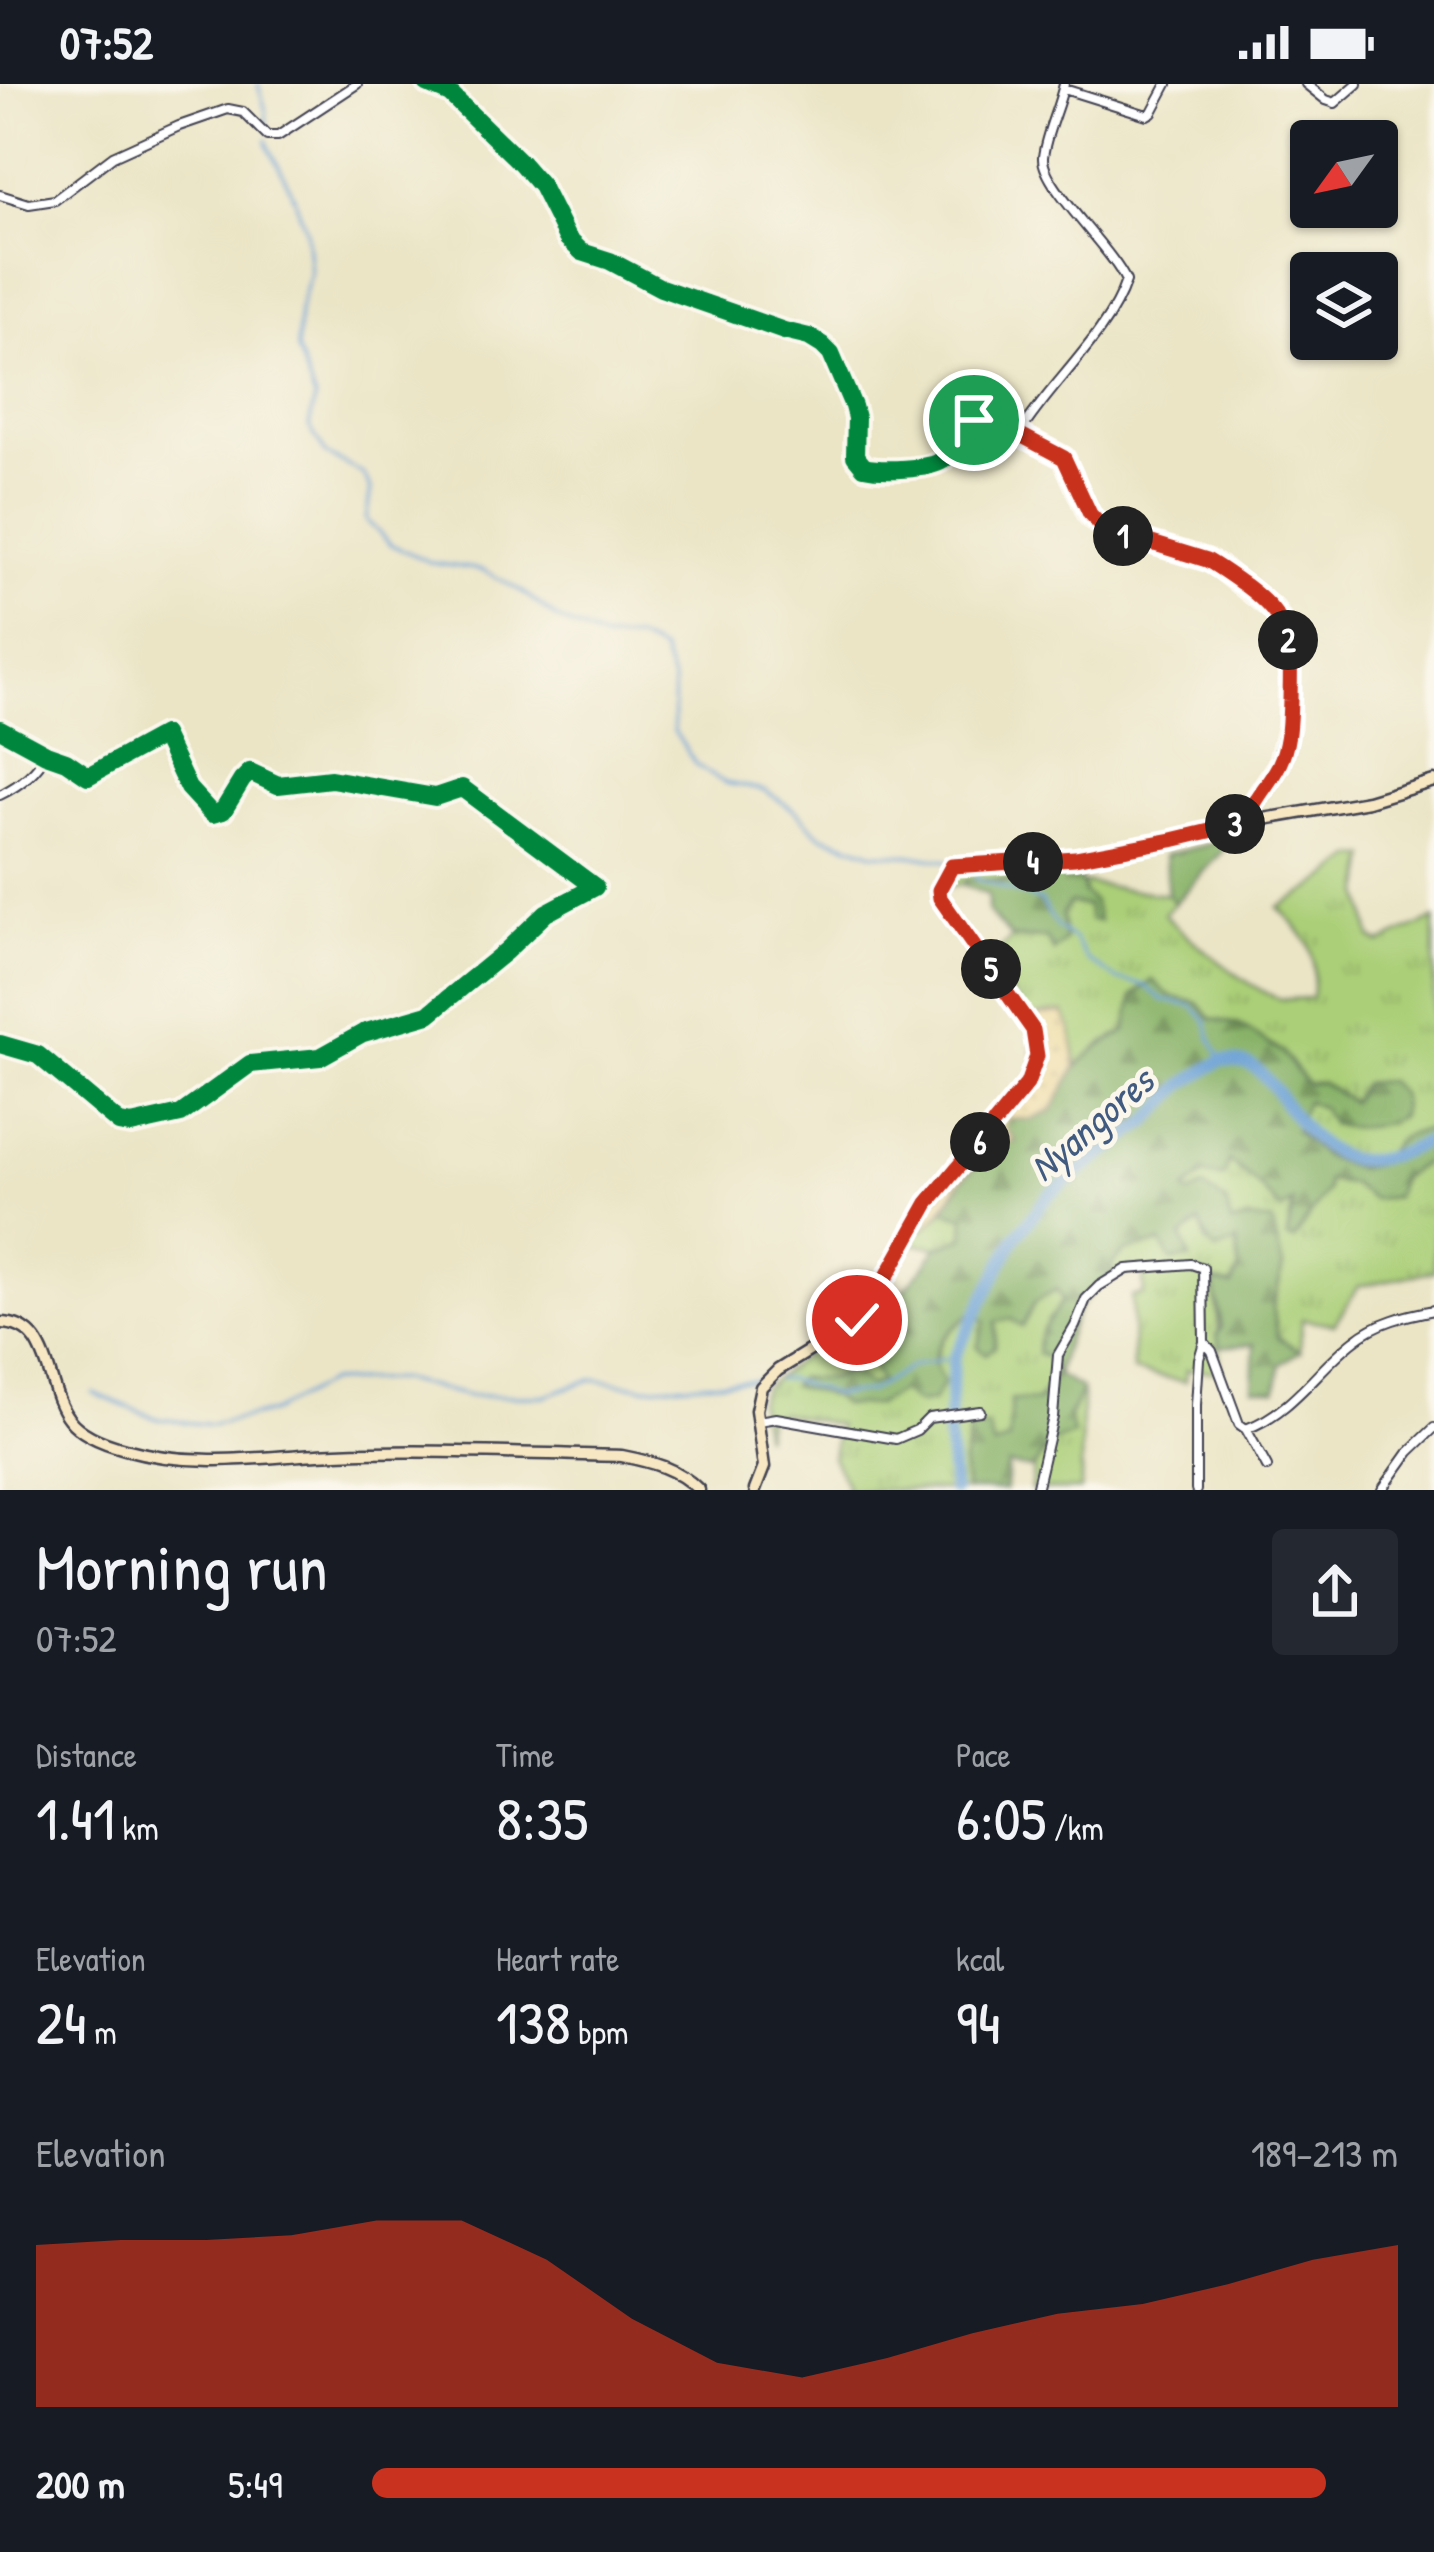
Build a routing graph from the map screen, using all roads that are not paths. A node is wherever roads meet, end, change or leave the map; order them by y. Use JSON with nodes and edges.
{"nodes":[{"id":1,"x":357,"y":84,"type":"edge"},
{"id":2,"x":427,"y":84,"type":"edge"},
{"id":3,"x":1166,"y":84,"type":"edge"},
{"id":4,"x":1306,"y":84,"type":"edge"},
{"id":5,"x":1357,"y":84,"type":"edge"},
{"id":6,"x":1064,"y":87,"type":"edge"},
{"id":7,"x":0,"y":195,"type":"edge"},
{"id":8,"x":1020,"y":433,"type":"junction"},
{"id":9,"x":0,"y":729,"type":"edge"},
{"id":10,"x":46,"y":754,"type":"junction"},
{"id":11,"x":1434,"y":781,"type":"edge"},
{"id":12,"x":0,"y":795,"type":"edge"},
{"id":13,"x":1247,"y":822,"type":"junction"},
{"id":14,"x":0,"y":1044,"type":"edge"},
{"id":15,"x":1434,"y":1310,"type":"edge"},
{"id":16,"x":0,"y":1323,"type":"edge"},
{"id":17,"x":1204,"y":1342,"type":"junction"},
{"id":18,"x":980,"y":1411,"type":"dead end"},
{"id":19,"x":758,"y":1420,"type":"junction"},
{"id":20,"x":1434,"y":1428,"type":"edge"},
{"id":21,"x":1246,"y":1429,"type":"junction"},
{"id":22,"x":1267,"y":1467,"type":"dead end"},
{"id":23,"x":699,"y":1490,"type":"edge"},
{"id":24,"x":755,"y":1490,"type":"edge"},
{"id":25,"x":1036,"y":1490,"type":"edge"},
{"id":26,"x":1196,"y":1490,"type":"edge"},
{"id":27,"x":1382,"y":1490,"type":"edge"}],
"edges":[{"from":1,"to":7,"type":"street"},
{"from":2,"to":8,"type":"street"},
{"from":3,"to":6,"type":"street"},
{"from":4,"to":5,"type":"street"},
{"from":6,"to":8,"type":"street"},
{"from":8,"to":13,"type":"street"},
{"from":9,"to":10,"type":"street"},
{"from":10,"to":12,"type":"street"},
{"from":10,"to":14,"type":"street"},
{"from":11,"to":13,"type":"street"},
{"from":13,"to":19,"type":"street"},
{"from":15,"to":21,"type":"street"},
{"from":16,"to":23,"type":"street"},
{"from":17,"to":21,"type":"street"},
{"from":17,"to":25,"type":"street"},
{"from":17,"to":26,"type":"street"},
{"from":18,"to":19,"type":"street"},
{"from":19,"to":24,"type":"street"},
{"from":20,"to":27,"type":"street"},
{"from":21,"to":22,"type":"street"}]}
